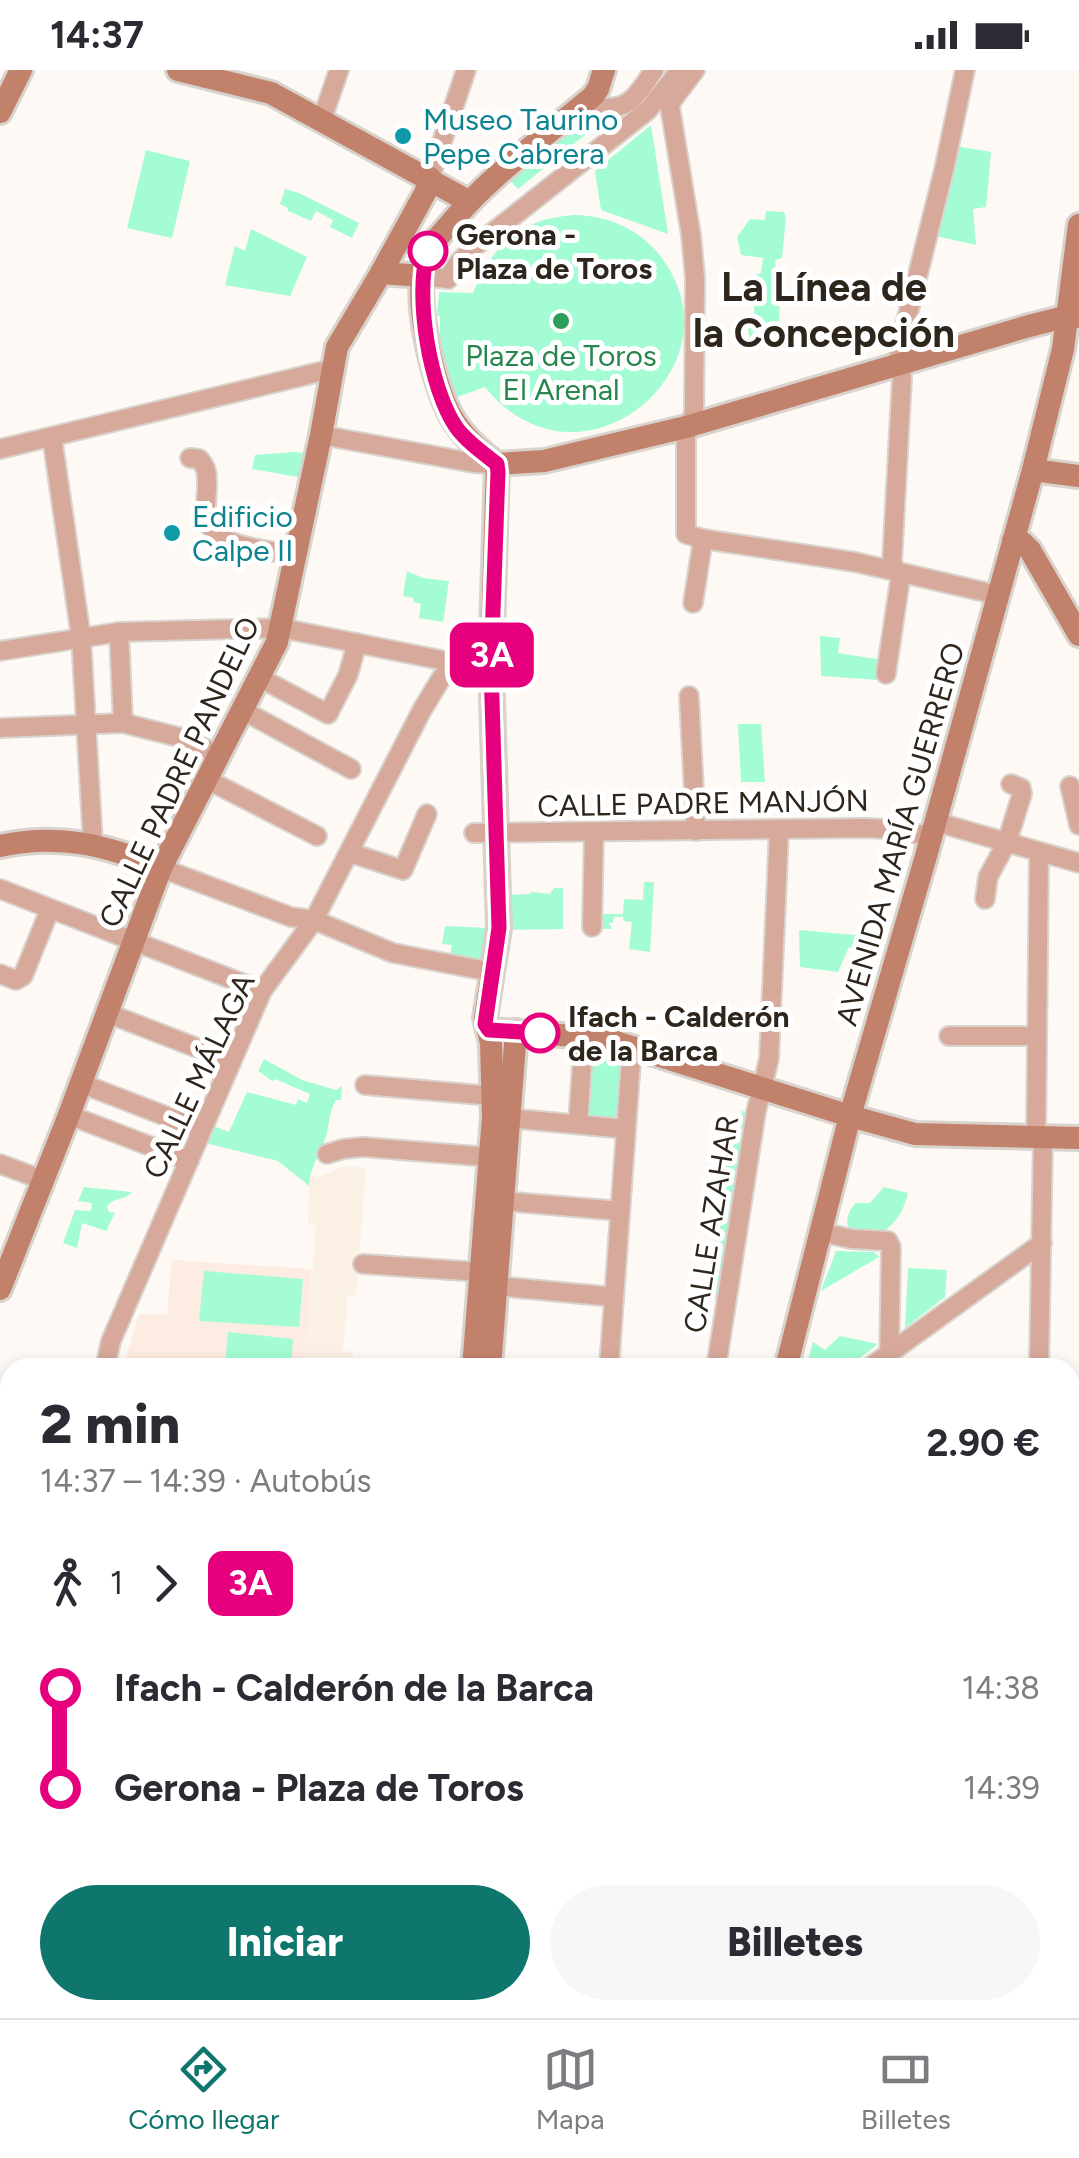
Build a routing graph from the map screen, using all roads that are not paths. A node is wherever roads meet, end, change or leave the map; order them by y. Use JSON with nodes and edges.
{"nodes":[{"id":1,"x":21,"y":70,"type":"edge"},
{"id":2,"x":178,"y":70,"type":"edge"},
{"id":3,"x":339,"y":70,"type":"edge"},
{"id":4,"x":466,"y":70,"type":"edge"},
{"id":5,"x":604,"y":70,"type":"edge"},
{"id":6,"x":654,"y":70,"type":"edge"},
{"id":7,"x":680,"y":70,"type":"edge"},
{"id":8,"x":695,"y":70,"type":"edge"},
{"id":9,"x":965,"y":70,"type":"edge"},
{"id":10,"x":0,"y":112,"type":"edge"},
{"id":11,"x":574,"y":112,"type":"junction"},
{"id":12,"x":322,"y":120,"type":"junction"},
{"id":13,"x":430,"y":178,"type":"junction"},
{"id":14,"x":468,"y":201,"type":"junction"},
{"id":15,"x":1079,"y":225,"type":"edge"},
{"id":16,"x":380,"y":273,"type":"junction"},
{"id":17,"x":423,"y":276,"type":"junction"},
{"id":18,"x":1074,"y":316,"type":"edge"},
{"id":19,"x":900,"y":364,"type":"junction"},
{"id":20,"x":332,"y":369,"type":"junction"},
{"id":21,"x":686,"y":427,"type":"junction"},
{"id":22,"x":321,"y":436,"type":"junction"},
{"id":23,"x":52,"y":437,"type":"junction"},
{"id":24,"x":0,"y":449,"type":"edge"},
{"id":25,"x":190,"y":458,"type":"dead end"},
{"id":26,"x":497,"y":464,"type":"junction"},
{"id":27,"x":1033,"y":470,"type":"junction"},
{"id":28,"x":1079,"y":476,"type":"edge"},
{"id":29,"x":703,"y":540,"type":"junction"},
{"id":30,"x":1013,"y":541,"type":"junction"},
{"id":31,"x":296,"y":556,"type":"junction"},
{"id":32,"x":899,"y":572,"type":"junction"},
{"id":33,"x":998,"y":595,"type":"junction"},
{"id":34,"x":693,"y":604,"type":"dead end"},
{"id":35,"x":282,"y":628,"type":"junction"},
{"id":36,"x":119,"y":632,"type":"junction"},
{"id":37,"x":1079,"y":635,"type":"edge"},
{"id":38,"x":81,"y":637,"type":"junction"},
{"id":39,"x":357,"y":643,"type":"junction"},
{"id":40,"x":0,"y":652,"type":"edge"},
{"id":41,"x":456,"y":663,"type":"junction"},
{"id":42,"x":491,"y":667,"type":"junction"},
{"id":43,"x":886,"y":674,"type":"dead end"},
{"id":44,"x":260,"y":678,"type":"junction"},
{"id":45,"x":689,"y":696,"type":"dead end"},
{"id":46,"x":242,"y":710,"type":"junction"},
{"id":47,"x":123,"y":723,"type":"junction"},
{"id":48,"x":86,"y":724,"type":"junction"},
{"id":49,"x":0,"y":728,"type":"edge"},
{"id":50,"x":218,"y":755,"type":"junction"},
{"id":51,"x":351,"y":768,"type":"dead end"},
{"id":52,"x":206,"y":780,"type":"junction"},
{"id":53,"x":1011,"y":784,"type":"dead end"},
{"id":54,"x":1070,"y":786,"type":"dead end"},
{"id":55,"x":427,"y":814,"type":"dead end"},
{"id":56,"x":1079,"y":825,"type":"edge"},
{"id":57,"x":934,"y":829,"type":"junction"},
{"id":58,"x":779,"y":830,"type":"junction"},
{"id":59,"x":696,"y":831,"type":"junction"},
{"id":60,"x":594,"y":832,"type":"junction"},
{"id":61,"x":485,"y":833,"type":"junction"},
{"id":62,"x":317,"y":836,"type":"dead end"},
{"id":63,"x":1007,"y":842,"type":"junction"},
{"id":64,"x":93,"y":844,"type":"junction"},
{"id":65,"x":0,"y":846,"type":"edge"},
{"id":66,"x":1039,"y":852,"type":"junction"},
{"id":67,"x":350,"y":853,"type":"junction"},
{"id":68,"x":1079,"y":864,"type":"edge"},
{"id":69,"x":162,"y":868,"type":"junction"},
{"id":70,"x":0,"y":889,"type":"edge"},
{"id":71,"x":985,"y":898,"type":"dead end"},
{"id":72,"x":50,"y":909,"type":"junction"},
{"id":73,"x":314,"y":920,"type":"junction"},
{"id":74,"x":592,"y":927,"type":"dead end"},
{"id":75,"x":134,"y":942,"type":"junction"},
{"id":76,"x":492,"y":972,"type":"junction"},
{"id":77,"x":0,"y":974,"type":"edge"},
{"id":78,"x":262,"y":991,"type":"junction"},
{"id":79,"x":107,"y":1013,"type":"junction"},
{"id":80,"x":489,"y":1030,"type":"junction"},
{"id":81,"x":516,"y":1031,"type":"junction"},
{"id":82,"x":584,"y":1036,"type":"junction"},
{"id":83,"x":949,"y":1036,"type":"dead end"},
{"id":84,"x":1037,"y":1036,"type":"junction"},
{"id":85,"x":632,"y":1046,"type":"junction"},
{"id":86,"x":231,"y":1061,"type":"junction"},
{"id":87,"x":80,"y":1083,"type":"junction"},
{"id":88,"x":365,"y":1085,"type":"dead end"},
{"id":89,"x":762,"y":1088,"type":"junction"},
{"id":90,"x":498,"y":1110,"type":"junction"},
{"id":91,"x":69,"y":1114,"type":"junction"},
{"id":92,"x":850,"y":1116,"type":"junction"},
{"id":93,"x":578,"y":1124,"type":"junction"},
{"id":94,"x":626,"y":1129,"type":"junction"},
{"id":95,"x":202,"y":1130,"type":"junction"},
{"id":96,"x":1040,"y":1136,"type":"junction"},
{"id":97,"x":1079,"y":1138,"type":"edge"},
{"id":98,"x":326,"y":1154,"type":"dead end"},
{"id":99,"x":490,"y":1157,"type":"junction"},
{"id":100,"x":188,"y":1161,"type":"junction"},
{"id":101,"x":0,"y":1164,"type":"edge"},
{"id":102,"x":43,"y":1180,"type":"junction"},
{"id":103,"x":494,"y":1201,"type":"junction"},
{"id":104,"x":620,"y":1211,"type":"junction"},
{"id":105,"x":820,"y":1232,"type":"junction"},
{"id":106,"x":1042,"y":1243,"type":"junction"},
{"id":107,"x":4,"y":1264,"type":"edge"},
{"id":108,"x":363,"y":1264,"type":"dead end"},
{"id":109,"x":485,"y":1281,"type":"junction"},
{"id":110,"x":0,"y":1289,"type":"edge"},
{"id":111,"x":614,"y":1297,"type":"junction"},
{"id":112,"x":107,"y":1358,"type":"edge"},
{"id":113,"x":475,"y":1358,"type":"edge"},
{"id":114,"x":489,"y":1358,"type":"edge"},
{"id":115,"x":610,"y":1358,"type":"edge"},
{"id":116,"x":718,"y":1358,"type":"edge"},
{"id":117,"x":788,"y":1358,"type":"edge"},
{"id":118,"x":889,"y":1358,"type":"edge"},
{"id":119,"x":892,"y":1358,"type":"edge"},
{"id":120,"x":1039,"y":1358,"type":"edge"}],
"edges":[{"from":1,"to":10,"type":"street"},
{"from":2,"to":12,"type":"street"},
{"from":3,"to":12,"type":"street"},
{"from":4,"to":13,"type":"street"},
{"from":5,"to":11,"type":"street"},
{"from":6,"to":11,"type":"street"},
{"from":7,"to":17,"type":"street"},
{"from":8,"to":21,"type":"street"},
{"from":9,"to":19,"type":"street"},
{"from":11,"to":14,"type":"street"},
{"from":12,"to":13,"type":"street"},
{"from":13,"to":14,"type":"street"},
{"from":13,"to":16,"type":"street","name":"CALLE PADRE PANDELO"},
{"from":14,"to":17,"type":"street"},
{"from":15,"to":18,"type":"street","name":"AVENIDA MARÍA GUERRERO"},
{"from":16,"to":17,"type":"street"},
{"from":16,"to":20,"type":"street","name":"CALLE PADRE PANDELO"},
{"from":17,"to":26,"type":"street"},
{"from":18,"to":19,"type":"street"},
{"from":18,"to":27,"type":"street","name":"AVENIDA MARÍA GUERRERO"},
{"from":19,"to":21,"type":"street"},
{"from":19,"to":32,"type":"street"},
{"from":20,"to":22,"type":"street","name":"CALLE PADRE PANDELO"},
{"from":20,"to":23,"type":"street"},
{"from":21,"to":26,"type":"street"},
{"from":21,"to":29,"type":"street"},
{"from":22,"to":26,"type":"street"},
{"from":22,"to":31,"type":"street","name":"CALLE PADRE PANDELO"},
{"from":23,"to":24,"type":"street"},
{"from":23,"to":38,"type":"street"},
{"from":25,"to":31,"type":"street"},
{"from":26,"to":42,"type":"street"},
{"from":27,"to":28,"type":"street"},
{"from":27,"to":30,"type":"street","name":"AVENIDA MARÍA GUERRERO"},
{"from":29,"to":32,"type":"street"},
{"from":29,"to":34,"type":"street"},
{"from":30,"to":33,"type":"street","name":"AVENIDA MARÍA GUERRERO"},
{"from":30,"to":37,"type":"street"},
{"from":31,"to":35,"type":"street","name":"CALLE PADRE PANDELO"},
{"from":32,"to":33,"type":"street"},
{"from":32,"to":43,"type":"street"},
{"from":33,"to":57,"type":"street","name":"AVENIDA MARÍA GUERRERO"},
{"from":35,"to":36,"type":"street"},
{"from":35,"to":39,"type":"street"},
{"from":35,"to":44,"type":"street","name":"CALLE PADRE PANDELO"},
{"from":36,"to":38,"type":"street"},
{"from":36,"to":47,"type":"street"},
{"from":38,"to":40,"type":"street"},
{"from":38,"to":48,"type":"street"},
{"from":39,"to":41,"type":"street"},
{"from":39,"to":44,"type":"street"},
{"from":41,"to":42,"type":"street"},
{"from":41,"to":67,"type":"street","name":"CALLE MÁLAGA"},
{"from":42,"to":61,"type":"street"},
{"from":44,"to":46,"type":"street","name":"CALLE PADRE PANDELO"},
{"from":45,"to":59,"type":"street"},
{"from":46,"to":50,"type":"street","name":"CALLE PADRE PANDELO"},
{"from":46,"to":51,"type":"street"},
{"from":47,"to":48,"type":"street"},
{"from":47,"to":50,"type":"street"},
{"from":48,"to":49,"type":"street"},
{"from":48,"to":64,"type":"street"},
{"from":50,"to":52,"type":"street","name":"CALLE PADRE PANDELO"},
{"from":52,"to":62,"type":"street"},
{"from":52,"to":69,"type":"street","name":"CALLE PADRE PANDELO"},
{"from":53,"to":63,"type":"street"},
{"from":54,"to":56,"type":"street"},
{"from":55,"to":67,"type":"street"},
{"from":57,"to":58,"type":"street","name":"CALLE PADRE MANJÓN"},
{"from":57,"to":63,"type":"street","name":"CALLE PADRE MANJÓN"},
{"from":57,"to":92,"type":"street","name":"AVENIDA MARÍA GUERRERO"},
{"from":58,"to":59,"type":"street","name":"CALLE PADRE MANJÓN"},
{"from":58,"to":89,"type":"street","name":"CALLE AZAHAR"},
{"from":59,"to":60,"type":"street","name":"CALLE PADRE MANJÓN"},
{"from":60,"to":61,"type":"street","name":"CALLE PADRE MANJÓN"},
{"from":60,"to":74,"type":"street"},
{"from":61,"to":76,"type":"street"},
{"from":63,"to":66,"type":"street","name":"CALLE PADRE MANJÓN"},
{"from":63,"to":71,"type":"street"},
{"from":64,"to":65,"type":"street"},
{"from":64,"to":69,"type":"street"},
{"from":66,"to":68,"type":"street","name":"CALLE PADRE MANJÓN"},
{"from":66,"to":84,"type":"street"},
{"from":67,"to":73,"type":"street","name":"CALLE MÁLAGA"},
{"from":69,"to":73,"type":"street"},
{"from":69,"to":75,"type":"street","name":"CALLE PADRE PANDELO"},
{"from":70,"to":72,"type":"street"},
{"from":72,"to":75,"type":"street"},
{"from":72,"to":77,"type":"street"},
{"from":73,"to":76,"type":"street"},
{"from":73,"to":78,"type":"street","name":"CALLE MÁLAGA"},
{"from":75,"to":78,"type":"street"},
{"from":75,"to":79,"type":"street","name":"CALLE PADRE PANDELO"},
{"from":76,"to":80,"type":"street"},
{"from":78,"to":86,"type":"street","name":"CALLE MÁLAGA"},
{"from":79,"to":86,"type":"street"},
{"from":79,"to":87,"type":"street","name":"CALLE PADRE PANDELO"},
{"from":80,"to":81,"type":"street"},
{"from":80,"to":90,"type":"street"},
{"from":81,"to":82,"type":"street"},
{"from":81,"to":90,"type":"street"},
{"from":82,"to":85,"type":"street"},
{"from":82,"to":93,"type":"street"},
{"from":83,"to":84,"type":"street"},
{"from":84,"to":96,"type":"street"},
{"from":85,"to":89,"type":"street"},
{"from":85,"to":94,"type":"street"},
{"from":86,"to":95,"type":"street","name":"CALLE MÁLAGA"},
{"from":87,"to":91,"type":"street","name":"CALLE PADRE PANDELO"},
{"from":87,"to":95,"type":"street"},
{"from":88,"to":90,"type":"street"},
{"from":89,"to":92,"type":"street"},
{"from":89,"to":116,"type":"street","name":"CALLE AZAHAR"},
{"from":90,"to":93,"type":"street"},
{"from":90,"to":99,"type":"street"},
{"from":90,"to":103,"type":"street"},
{"from":91,"to":100,"type":"street"},
{"from":91,"to":102,"type":"street","name":"CALLE PADRE PANDELO"},
{"from":92,"to":96,"type":"street"},
{"from":92,"to":105,"type":"street","name":"AVENIDA MARÍA GUERRERO"},
{"from":93,"to":94,"type":"street"},
{"from":94,"to":104,"type":"street"},
{"from":95,"to":100,"type":"street","name":"CALLE MÁLAGA"},
{"from":96,"to":97,"type":"street"},
{"from":96,"to":106,"type":"street"},
{"from":98,"to":99,"type":"street"},
{"from":99,"to":103,"type":"street"},
{"from":100,"to":112,"type":"street","name":"CALLE MÁLAGA"},
{"from":101,"to":102,"type":"street"},
{"from":102,"to":107,"type":"street","name":"CALLE PADRE PANDELO"},
{"from":103,"to":104,"type":"street"},
{"from":103,"to":109,"type":"street"},
{"from":104,"to":111,"type":"street"},
{"from":105,"to":117,"type":"street","name":"AVENIDA MARÍA GUERRERO"},
{"from":105,"to":118,"type":"street"},
{"from":106,"to":119,"type":"street"},
{"from":106,"to":120,"type":"street"},
{"from":107,"to":110,"type":"street","name":"CALLE PADRE PANDELO"},
{"from":108,"to":109,"type":"street"},
{"from":109,"to":111,"type":"street"},
{"from":109,"to":113,"type":"street"},
{"from":109,"to":114,"type":"street"},
{"from":111,"to":115,"type":"street"}]}
